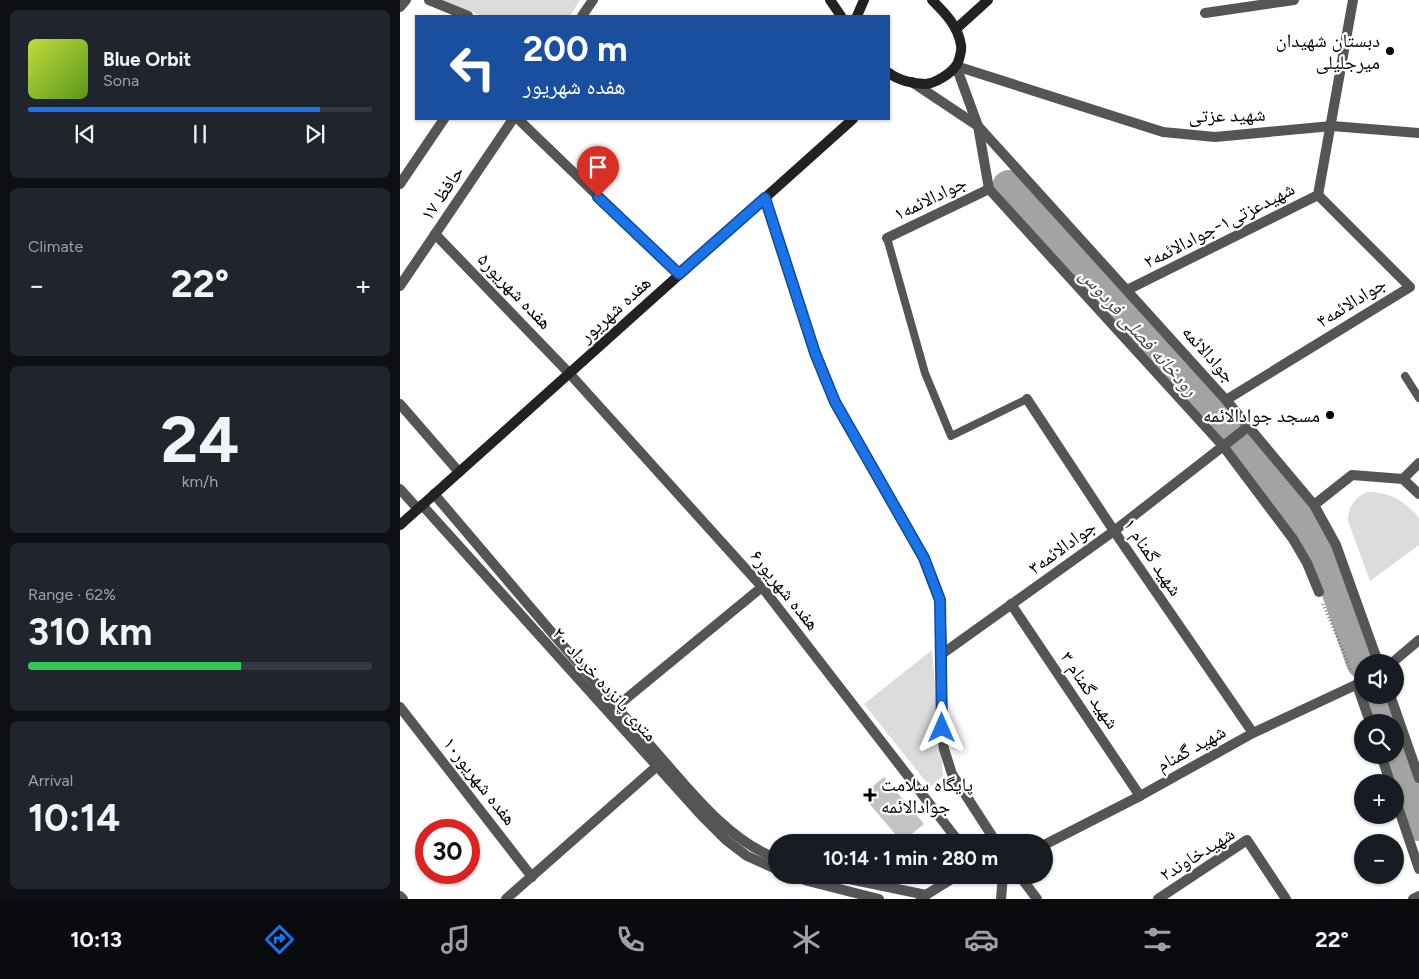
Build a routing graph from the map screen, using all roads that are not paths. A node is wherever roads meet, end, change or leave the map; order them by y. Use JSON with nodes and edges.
{"nodes":[{"id":1,"x":406,"y":0,"type":"edge"},
{"id":2,"x":429,"y":0,"type":"edge"},
{"id":3,"x":593,"y":0,"type":"edge"},
{"id":4,"x":830,"y":0,"type":"edge"},
{"id":5,"x":864,"y":0,"type":"edge"},
{"id":6,"x":932,"y":0,"type":"edge"},
{"id":7,"x":988,"y":0,"type":"edge"},
{"id":8,"x":1294,"y":0,"type":"edge"},
{"id":9,"x":1353,"y":0,"type":"edge"},
{"id":10,"x":400,"y":7,"type":"edge"},
{"id":11,"x":1205,"y":14,"type":"dead end"},
{"id":12,"x":466,"y":15,"type":"edge"},
{"id":13,"x":583,"y":15,"type":"edge"},
{"id":14,"x":840,"y":15,"type":"edge"},
{"id":15,"x":857,"y":15,"type":"edge"},
{"id":16,"x":956,"y":29,"type":"junction"},
{"id":17,"x":956,"y":66,"type":"junction"},
{"id":18,"x":893,"y":76,"type":"edge"},
{"id":19,"x":912,"y":81,"type":"junction"},
{"id":20,"x":443,"y":120,"type":"edge"},
{"id":21,"x":512,"y":120,"type":"edge"},
{"id":22,"x":519,"y":120,"type":"edge"},
{"id":23,"x":852,"y":120,"type":"edge"},
{"id":24,"x":978,"y":126,"type":"junction"},
{"id":25,"x":1332,"y":126,"type":"junction"},
{"id":26,"x":1419,"y":133,"type":"edge"},
{"id":27,"x":400,"y":184,"type":"edge"},
{"id":28,"x":989,"y":189,"type":"junction"},
{"id":29,"x":1318,"y":195,"type":"junction"},
{"id":30,"x":765,"y":198,"type":"junction"},
{"id":31,"x":435,"y":234,"type":"junction"},
{"id":32,"x":887,"y":238,"type":"joint"},
{"id":33,"x":679,"y":274,"type":"junction"},
{"id":34,"x":400,"y":286,"type":"edge"},
{"id":35,"x":1127,"y":290,"type":"junction"},
{"id":36,"x":570,"y":373,"type":"junction"},
{"id":37,"x":1405,"y":376,"type":"dead end"},
{"id":38,"x":1027,"y":398,"type":"joint"},
{"id":39,"x":1419,"y":398,"type":"edge"},
{"id":40,"x":1226,"y":400,"type":"junction"},
{"id":41,"x":400,"y":404,"type":"edge"},
{"id":42,"x":1249,"y":426,"type":"junction"},
{"id":43,"x":1223,"y":446,"type":"junction"},
{"id":44,"x":1419,"y":463,"type":"edge"},
{"id":45,"x":459,"y":472,"type":"junction"},
{"id":46,"x":1403,"y":479,"type":"junction"},
{"id":47,"x":400,"y":489,"type":"edge"},
{"id":48,"x":434,"y":494,"type":"junction"},
{"id":49,"x":1419,"y":494,"type":"edge"},
{"id":50,"x":1314,"y":505,"type":"junction"},
{"id":51,"x":420,"y":507,"type":"junction"},
{"id":52,"x":400,"y":525,"type":"edge"},
{"id":53,"x":1114,"y":531,"type":"junction"},
{"id":54,"x":762,"y":586,"type":"junction"},
{"id":55,"x":1318,"y":592,"type":"road end"},
{"id":56,"x":1011,"y":604,"type":"junction"},
{"id":57,"x":1419,"y":640,"type":"edge"},
{"id":58,"x":942,"y":654,"type":"junction"},
{"id":59,"x":1375,"y":654,"type":"edge"},
{"id":60,"x":1402,"y":654,"type":"edge"},
{"id":61,"x":1354,"y":686,"type":"edge"},
{"id":62,"x":1393,"y":704,"type":"edge"},
{"id":63,"x":400,"y":707,"type":"edge"},
{"id":64,"x":616,"y":708,"type":"junction"},
{"id":65,"x":1253,"y":733,"type":"junction"},
{"id":66,"x":656,"y":767,"type":"junction"},
{"id":67,"x":1419,"y":778,"type":"edge"},
{"id":68,"x":1140,"y":796,"type":"junction"},
{"id":69,"x":1404,"y":824,"type":"edge"},
{"id":70,"x":953,"y":834,"type":"edge"},
{"id":71,"x":991,"y":834,"type":"edge"},
{"id":72,"x":1053,"y":840,"type":"edge"},
{"id":73,"x":768,"y":854,"type":"edge"},
{"id":74,"x":768,"y":865,"type":"edge"},
{"id":75,"x":1419,"y":869,"type":"edge"},
{"id":76,"x":532,"y":877,"type":"junction"},
{"id":77,"x":820,"y":884,"type":"edge"},
{"id":78,"x":868,"y":884,"type":"edge"},
{"id":79,"x":944,"y":884,"type":"edge"},
{"id":80,"x":1002,"y":884,"type":"edge"},
{"id":81,"x":1026,"y":884,"type":"edge"},
{"id":82,"x":400,"y":896,"type":"edge"},
{"id":83,"x":1419,"y":896,"type":"edge"},
{"id":84,"x":923,"y":897,"type":"edge"},
{"id":85,"x":508,"y":898,"type":"edge"},
{"id":86,"x":402,"y":899,"type":"edge"},
{"id":87,"x":879,"y":899,"type":"edge"},
{"id":88,"x":1001,"y":899,"type":"edge"},
{"id":89,"x":1037,"y":899,"type":"edge"},
{"id":90,"x":1158,"y":899,"type":"edge"},
{"id":91,"x":1286,"y":899,"type":"edge"},
{"id":92,"x":1413,"y":899,"type":"edge"}],
"edges":[{"from":1,"to":10,"type":"street"},
{"from":2,"to":12,"type":"street"},
{"from":3,"to":13,"type":"street"},
{"from":4,"to":14,"type":"main road"},
{"from":5,"to":15,"type":"main road"},
{"from":6,"to":16,"type":"main road"},
{"from":7,"to":16,"type":"main road"},
{"from":8,"to":11,"type":"street"},
{"from":9,"to":25,"type":"street","name":"شهیدعزتی۱-جوادالائمه۲"},
{"from":16,"to":17,"type":"main road"},
{"from":17,"to":19,"type":"main road"},
{"from":17,"to":24,"type":"street","name":"جوادالائمه"},
{"from":17,"to":25,"type":"street","name":"شهید عزتی"},
{"from":18,"to":19,"type":"main road"},
{"from":19,"to":24,"type":"street","name":"جوادالائمه"},
{"from":20,"to":27,"type":"street"},
{"from":21,"to":31,"type":"street","name":"حافظ ۱۷"},
{"from":22,"to":33,"type":"street"},
{"from":23,"to":30,"type":"main road","name":"هفده شهریور"},
{"from":24,"to":28,"type":"street","name":"جوادالائمه"},
{"from":24,"to":35,"type":"street","name":"جوادالائمه"},
{"from":25,"to":26,"type":"street","name":"شهید عزتی"},
{"from":25,"to":29,"type":"street","name":"شهیدعزتی۱-جوادالائمه۲"},
{"from":28,"to":32,"type":"street","name":"جوادالائمه۱"},
{"from":28,"to":43,"type":"street"},
{"from":29,"to":35,"type":"street","name":"شهیدعزتی۱-جوادالائمه۲"},
{"from":29,"to":40,"type":"street","name":"جوادالائمه۴"},
{"from":30,"to":33,"type":"main road","name":"هفده شهریور"},
{"from":30,"to":58,"type":"street"},
{"from":31,"to":34,"type":"street","name":"حافظ ۱۷"},
{"from":31,"to":36,"type":"street","name":"هفده شهریور۵"},
{"from":32,"to":38,"type":"lane"},
{"from":33,"to":36,"type":"main road","name":"هفده شهریور"},
{"from":35,"to":40,"type":"street","name":"جوادالائمه"},
{"from":36,"to":45,"type":"main road","name":"هفده شهریور"},
{"from":36,"to":54,"type":"street","name":"هفده شهریور۶"},
{"from":37,"to":39,"type":"lane"},
{"from":38,"to":53,"type":"street","name":"شهید گمنام ۱"},
{"from":40,"to":42,"type":"street","name":"جوادالائمه"},
{"from":41,"to":45,"type":"street"},
{"from":42,"to":43,"type":"street","name":"جوادالائمه۳"},
{"from":42,"to":50,"type":"street","name":"جوادالائمه"},
{"from":43,"to":53,"type":"street","name":"جوادالائمه۳"},
{"from":43,"to":55,"type":"street"},
{"from":44,"to":46,"type":"street"},
{"from":45,"to":48,"type":"main road","name":"هفده شهریور"},
{"from":46,"to":49,"type":"street"},
{"from":46,"to":50,"type":"street"},
{"from":47,"to":51,"type":"street","name":"۲۰ متری پانزده خرداد"},
{"from":48,"to":51,"type":"main road","name":"هفده شهریور"},
{"from":48,"to":64,"type":"street","name":"۲۰ متری پانزده خرداد"},
{"from":50,"to":59,"type":"street","name":"جوادالائمه"},
{"from":51,"to":52,"type":"main road","name":"هفده شهریور"},
{"from":51,"to":66,"type":"street","name":"۲۰ متری پانزده خرداد"},
{"from":53,"to":56,"type":"street","name":"جوادالائمه۳"},
{"from":53,"to":65,"type":"street","name":"شهید گمنام ۱"},
{"from":54,"to":64,"type":"street"},
{"from":54,"to":70,"type":"street","name":"هفده شهریور۶"},
{"from":56,"to":58,"type":"street","name":"جوادالائمه۳"},
{"from":56,"to":68,"type":"street","name":"شهید گمنام ۳"},
{"from":57,"to":60,"type":"street"},
{"from":58,"to":71,"type":"street"},
{"from":61,"to":65,"type":"street","name":"شهید گمنام"},
{"from":62,"to":67,"type":"street"},
{"from":63,"to":76,"type":"street","name":"هفده شهریور۱۰"},
{"from":64,"to":73,"type":"street","name":"۲۰ متری پانزده خرداد"},
{"from":65,"to":68,"type":"street","name":"شهید گمنام"},
{"from":66,"to":74,"type":"street","name":"۲۰ متری پانزده خرداد"},
{"from":66,"to":76,"type":"street"},
{"from":68,"to":72,"type":"street","name":"شهید گمنام"},
{"from":69,"to":75,"type":"street"},
{"from":76,"to":85,"type":"street"},
{"from":77,"to":87,"type":"street"},
{"from":78,"to":84,"type":"street"},
{"from":79,"to":84,"type":"street"},
{"from":80,"to":88,"type":"street"},
{"from":81,"to":89,"type":"street"},
{"from":82,"to":86,"type":"street"},
{"from":83,"to":92,"type":"street"},
{"from":90,"to":91,"type":"street","name":"شهیدخاوند۲"}]}
